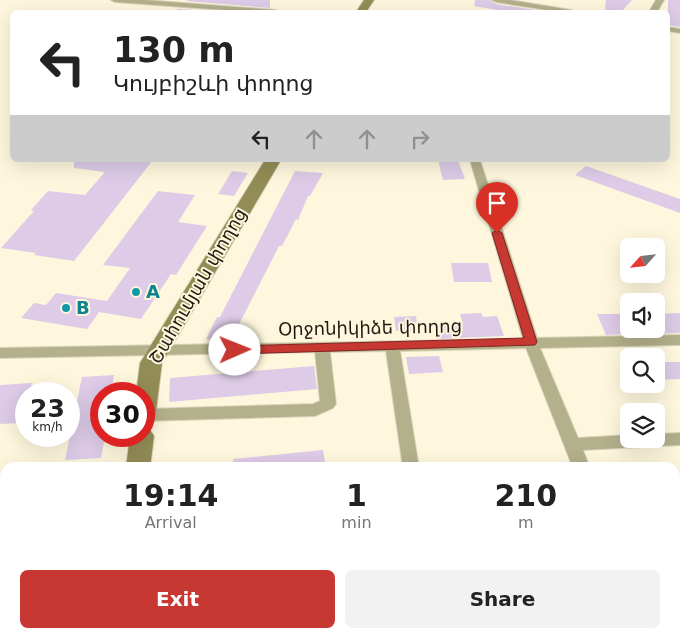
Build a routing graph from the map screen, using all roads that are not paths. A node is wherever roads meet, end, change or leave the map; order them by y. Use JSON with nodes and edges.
{"nodes":[{"id":1,"x":115,"y":0,"type":"edge"},
{"id":2,"x":496,"y":0,"type":"edge"},
{"id":3,"x":249,"y":10,"type":"edge"},
{"id":4,"x":558,"y":10,"type":"edge"},
{"id":5,"x":272,"y":162,"type":"edge"},
{"id":6,"x":476,"y":162,"type":"edge"},
{"id":7,"x":680,"y":340,"type":"edge"},
{"id":8,"x":531,"y":342,"type":"junction"},
{"id":9,"x":392,"y":346,"type":"junction"},
{"id":10,"x":322,"y":348,"type":"junction"},
{"id":11,"x":158,"y":351,"type":"junction"},
{"id":12,"x":0,"y":353,"type":"edge"},
{"id":13,"x":148,"y":382,"type":"edge"},
{"id":14,"x":155,"y":415,"type":"edge"},
{"id":15,"x":680,"y":439,"type":"edge"},
{"id":16,"x":574,"y":444,"type":"junction"},
{"id":17,"x":141,"y":447,"type":"edge"},
{"id":18,"x":139,"y":462,"type":"edge"},
{"id":19,"x":410,"y":462,"type":"edge"},
{"id":20,"x":580,"y":462,"type":"edge"}],
"edges":[{"from":1,"to":3,"type":"street"},
{"from":2,"to":4,"type":"street"},
{"from":5,"to":11,"type":"main road","name":"Շահումյան փողոց"},
{"from":6,"to":8,"type":"street"},
{"from":7,"to":8,"type":"street","name":"Օրջոնիկիձե փողոց"},
{"from":8,"to":9,"type":"street","name":"Օրջոնիկիձե փողոց"},
{"from":8,"to":16,"type":"street"},
{"from":9,"to":10,"type":"street","name":"Օրջոնիկիձե փողոց"},
{"from":9,"to":19,"type":"street"},
{"from":10,"to":11,"type":"street","name":"Օրջոնիկիձե փողոց"},
{"from":10,"to":14,"type":"street"},
{"from":11,"to":12,"type":"street","name":"Օրջոնիկիձե փողոց"},
{"from":11,"to":13,"type":"main road","name":"Շահումյան փողոց"},
{"from":15,"to":16,"type":"street"},
{"from":16,"to":20,"type":"street"},
{"from":17,"to":18,"type":"main road"}]}
